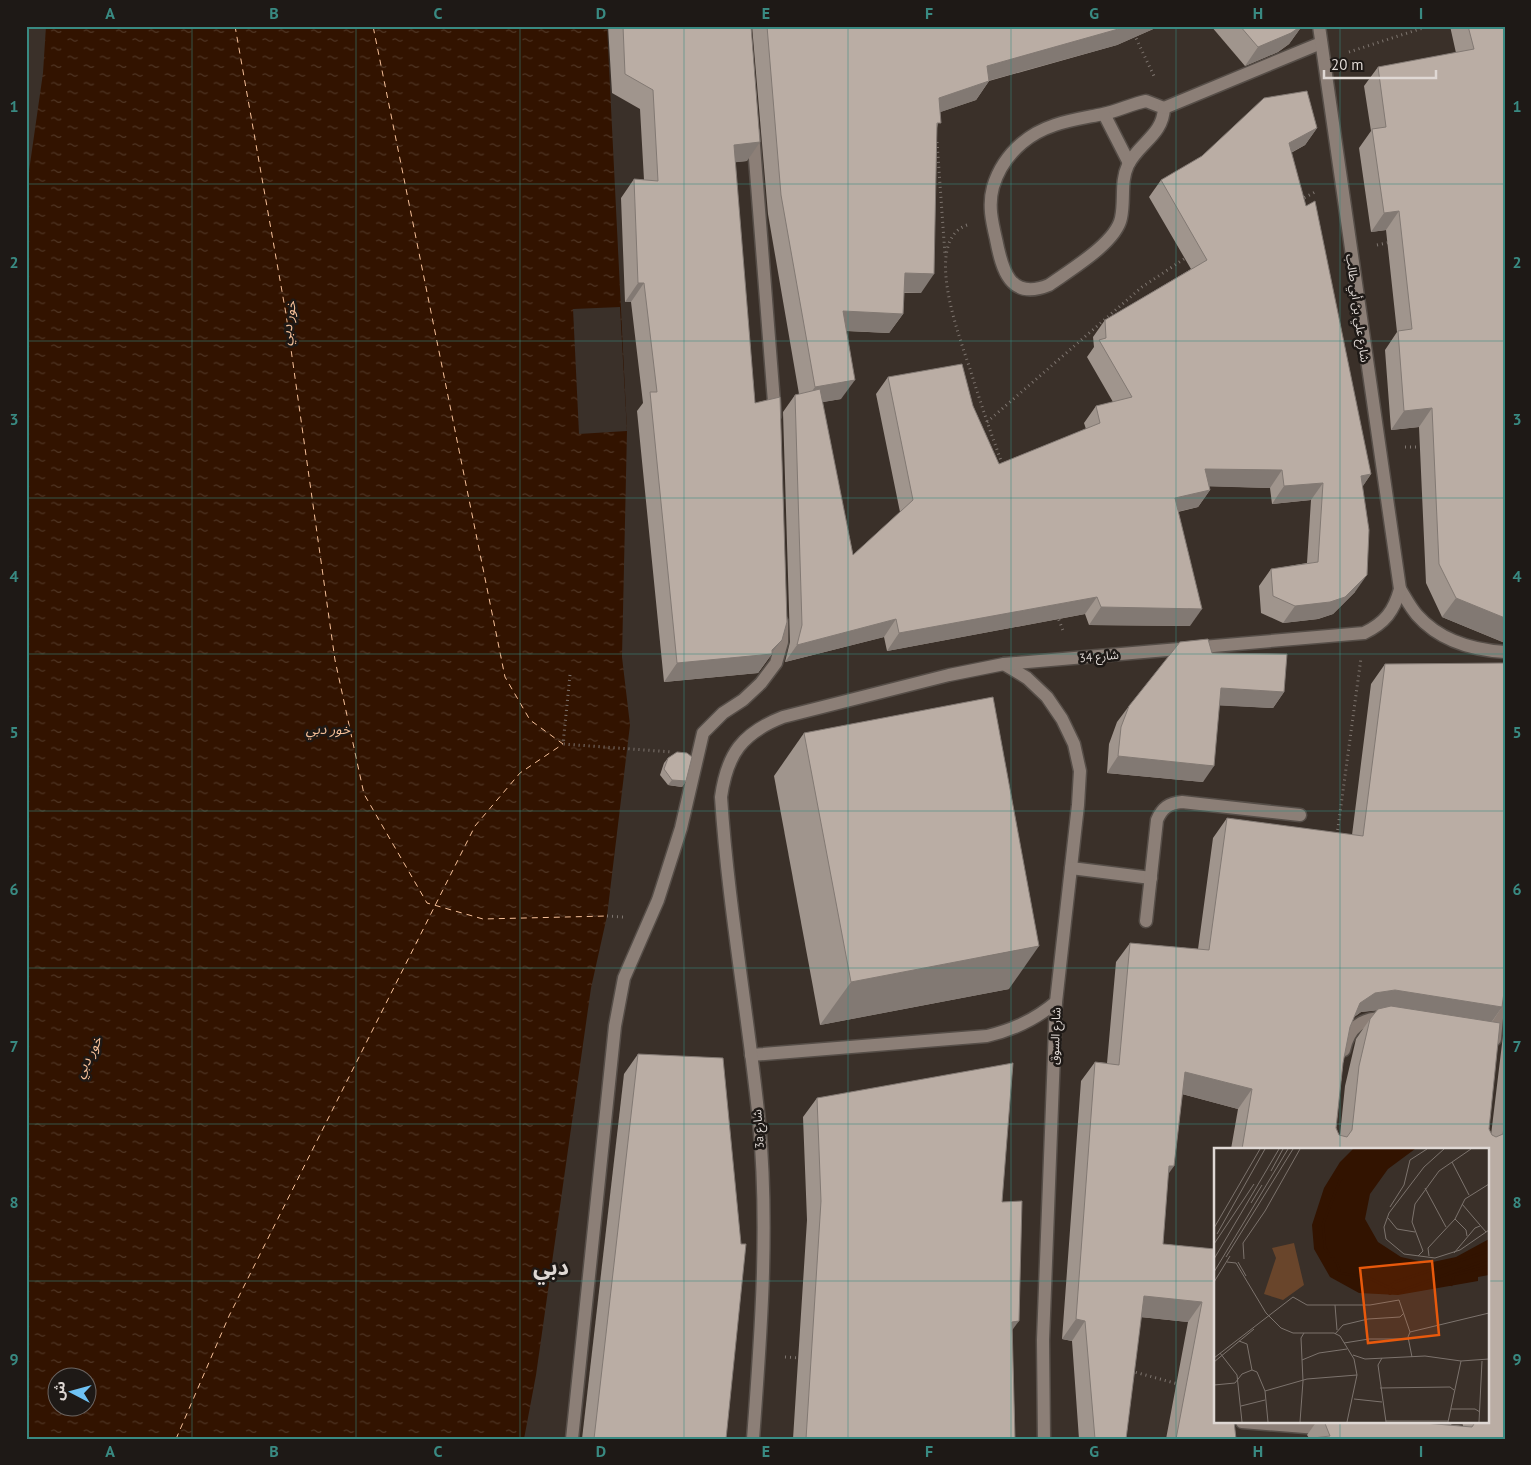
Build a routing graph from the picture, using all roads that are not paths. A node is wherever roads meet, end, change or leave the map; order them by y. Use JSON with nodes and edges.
{"nodes":[{"id":1,"x":1319,"y":26,"type":"edge"},
{"id":2,"x":1321,"y":43,"type":"junction"},
{"id":3,"x":1167,"y":107,"type":"junction"},
{"id":4,"x":1104,"y":114,"type":"junction"},
{"id":5,"x":752,"y":115,"type":"edge"},
{"id":6,"x":1129,"y":163,"type":"junction"},
{"id":7,"x":775,"y":431,"type":"edge"},
{"id":8,"x":1400,"y":589,"type":"junction"},
{"id":9,"x":781,"y":608,"type":"edge"},
{"id":10,"x":1505,"y":652,"type":"edge"},
{"id":11,"x":1004,"y":664,"type":"junction"},
{"id":12,"x":1300,"y":816,"type":"dead end"},
{"id":13,"x":723,"y":820,"type":"joint"},
{"id":14,"x":1071,"y":868,"type":"junction"},
{"id":15,"x":1151,"y":878,"type":"junction"},
{"id":16,"x":1146,"y":921,"type":"dead end"},
{"id":17,"x":1501,"y":982,"type":"edge"},
{"id":18,"x":1056,"y":1002,"type":"junction"},
{"id":19,"x":1395,"y":1020,"type":"edge"},
{"id":20,"x":750,"y":1055,"type":"junction"},
{"id":21,"x":1493,"y":1055,"type":"edge"},
{"id":22,"x":1342,"y":1066,"type":"edge"},
{"id":23,"x":1242,"y":1422,"type":"edge"},
{"id":24,"x":1290,"y":1424,"type":"edge"},
{"id":25,"x":1348,"y":1430,"type":"edge"},
{"id":26,"x":572,"y":1439,"type":"edge"},
{"id":27,"x":752,"y":1439,"type":"edge"},
{"id":28,"x":1044,"y":1439,"type":"edge"}],
"edges":[{"from":1,"to":2,"type":"street","name":"شارع علي بن أبي طالب"},
{"from":2,"to":3,"type":"street"},
{"from":2,"to":8,"type":"street","name":"شارع علي بن أبي طالب"},
{"from":3,"to":4,"type":"street"},
{"from":3,"to":6,"type":"street"},
{"from":4,"to":6,"type":"street"},
{"from":4,"to":6,"type":"street"},
{"from":5,"to":7,"type":"street"},
{"from":8,"to":10,"type":"street"},
{"from":8,"to":11,"type":"street","name":"شارع 34"},
{"from":9,"to":26,"type":"street"},
{"from":11,"to":13,"type":"street","name":"شارع 34"},
{"from":11,"to":14,"type":"street","name":"شارع السوق"},
{"from":12,"to":15,"type":"street"},
{"from":13,"to":20,"type":"street","name":"3a شارع"},
{"from":14,"to":15,"type":"street"},
{"from":14,"to":18,"type":"street","name":"شارع السوق"},
{"from":15,"to":16,"type":"street"},
{"from":17,"to":21,"type":"street"},
{"from":18,"to":20,"type":"street"},
{"from":18,"to":28,"type":"street","name":"شارع السوق"},
{"from":19,"to":22,"type":"street"},
{"from":20,"to":27,"type":"street","name":"3a شارع"},
{"from":23,"to":24,"type":"street"},
{"from":24,"to":25,"type":"street"}]}
